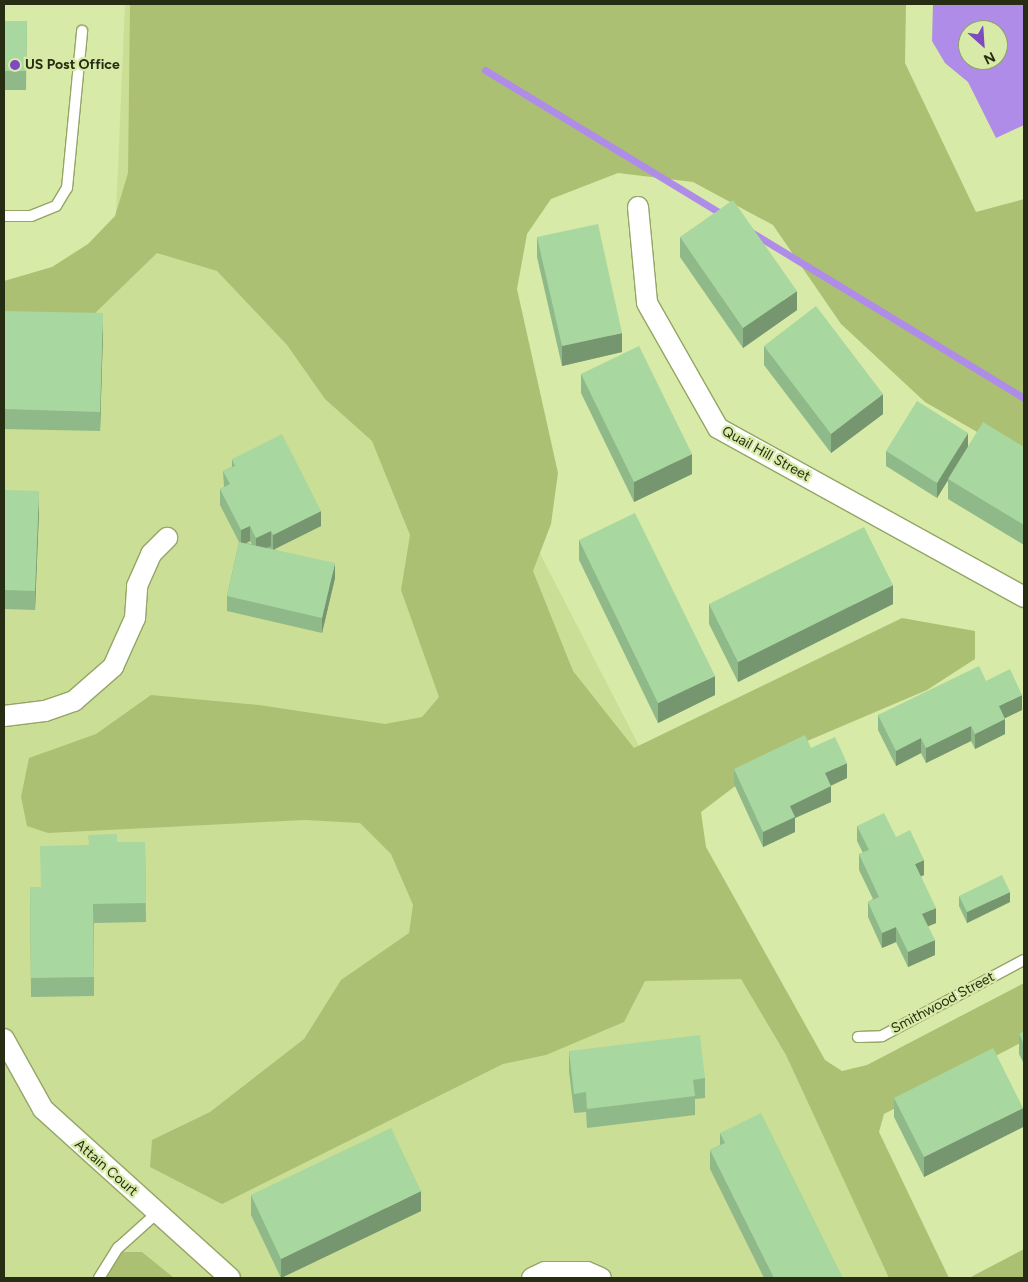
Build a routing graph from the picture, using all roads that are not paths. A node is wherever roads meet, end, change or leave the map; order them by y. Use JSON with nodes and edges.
{"nodes":[{"id":1,"x":82,"y":31,"type":"dead end"},
{"id":2,"x":638,"y":207,"type":"dead end"},
{"id":3,"x":4,"y":216,"type":"edge"},
{"id":4,"x":167,"y":538,"type":"dead end"},
{"id":5,"x":1024,"y":597,"type":"edge"},
{"id":6,"x":4,"y":716,"type":"edge"},
{"id":7,"x":1024,"y":960,"type":"edge"},
{"id":8,"x":858,"y":1037,"type":"dead end"},
{"id":9,"x":4,"y":1039,"type":"edge"},
{"id":10,"x":157,"y":1213,"type":"junction"},
{"id":11,"x":99,"y":1278,"type":"edge"},
{"id":12,"x":230,"y":1278,"type":"edge"},
{"id":13,"x":532,"y":1278,"type":"edge"},
{"id":14,"x":601,"y":1278,"type":"edge"}],
"edges":[{"from":1,"to":3,"type":"lane"},
{"from":2,"to":5,"type":"street","name":"Quail Hill Street"},
{"from":4,"to":6,"type":"street"},
{"from":7,"to":8,"type":"lane","name":"Smithwood Street"},
{"from":9,"to":10,"type":"street","name":"Attain Court"},
{"from":10,"to":11,"type":"lane"},
{"from":10,"to":12,"type":"street","name":"Attain Court"},
{"from":13,"to":14,"type":"street"}]}
